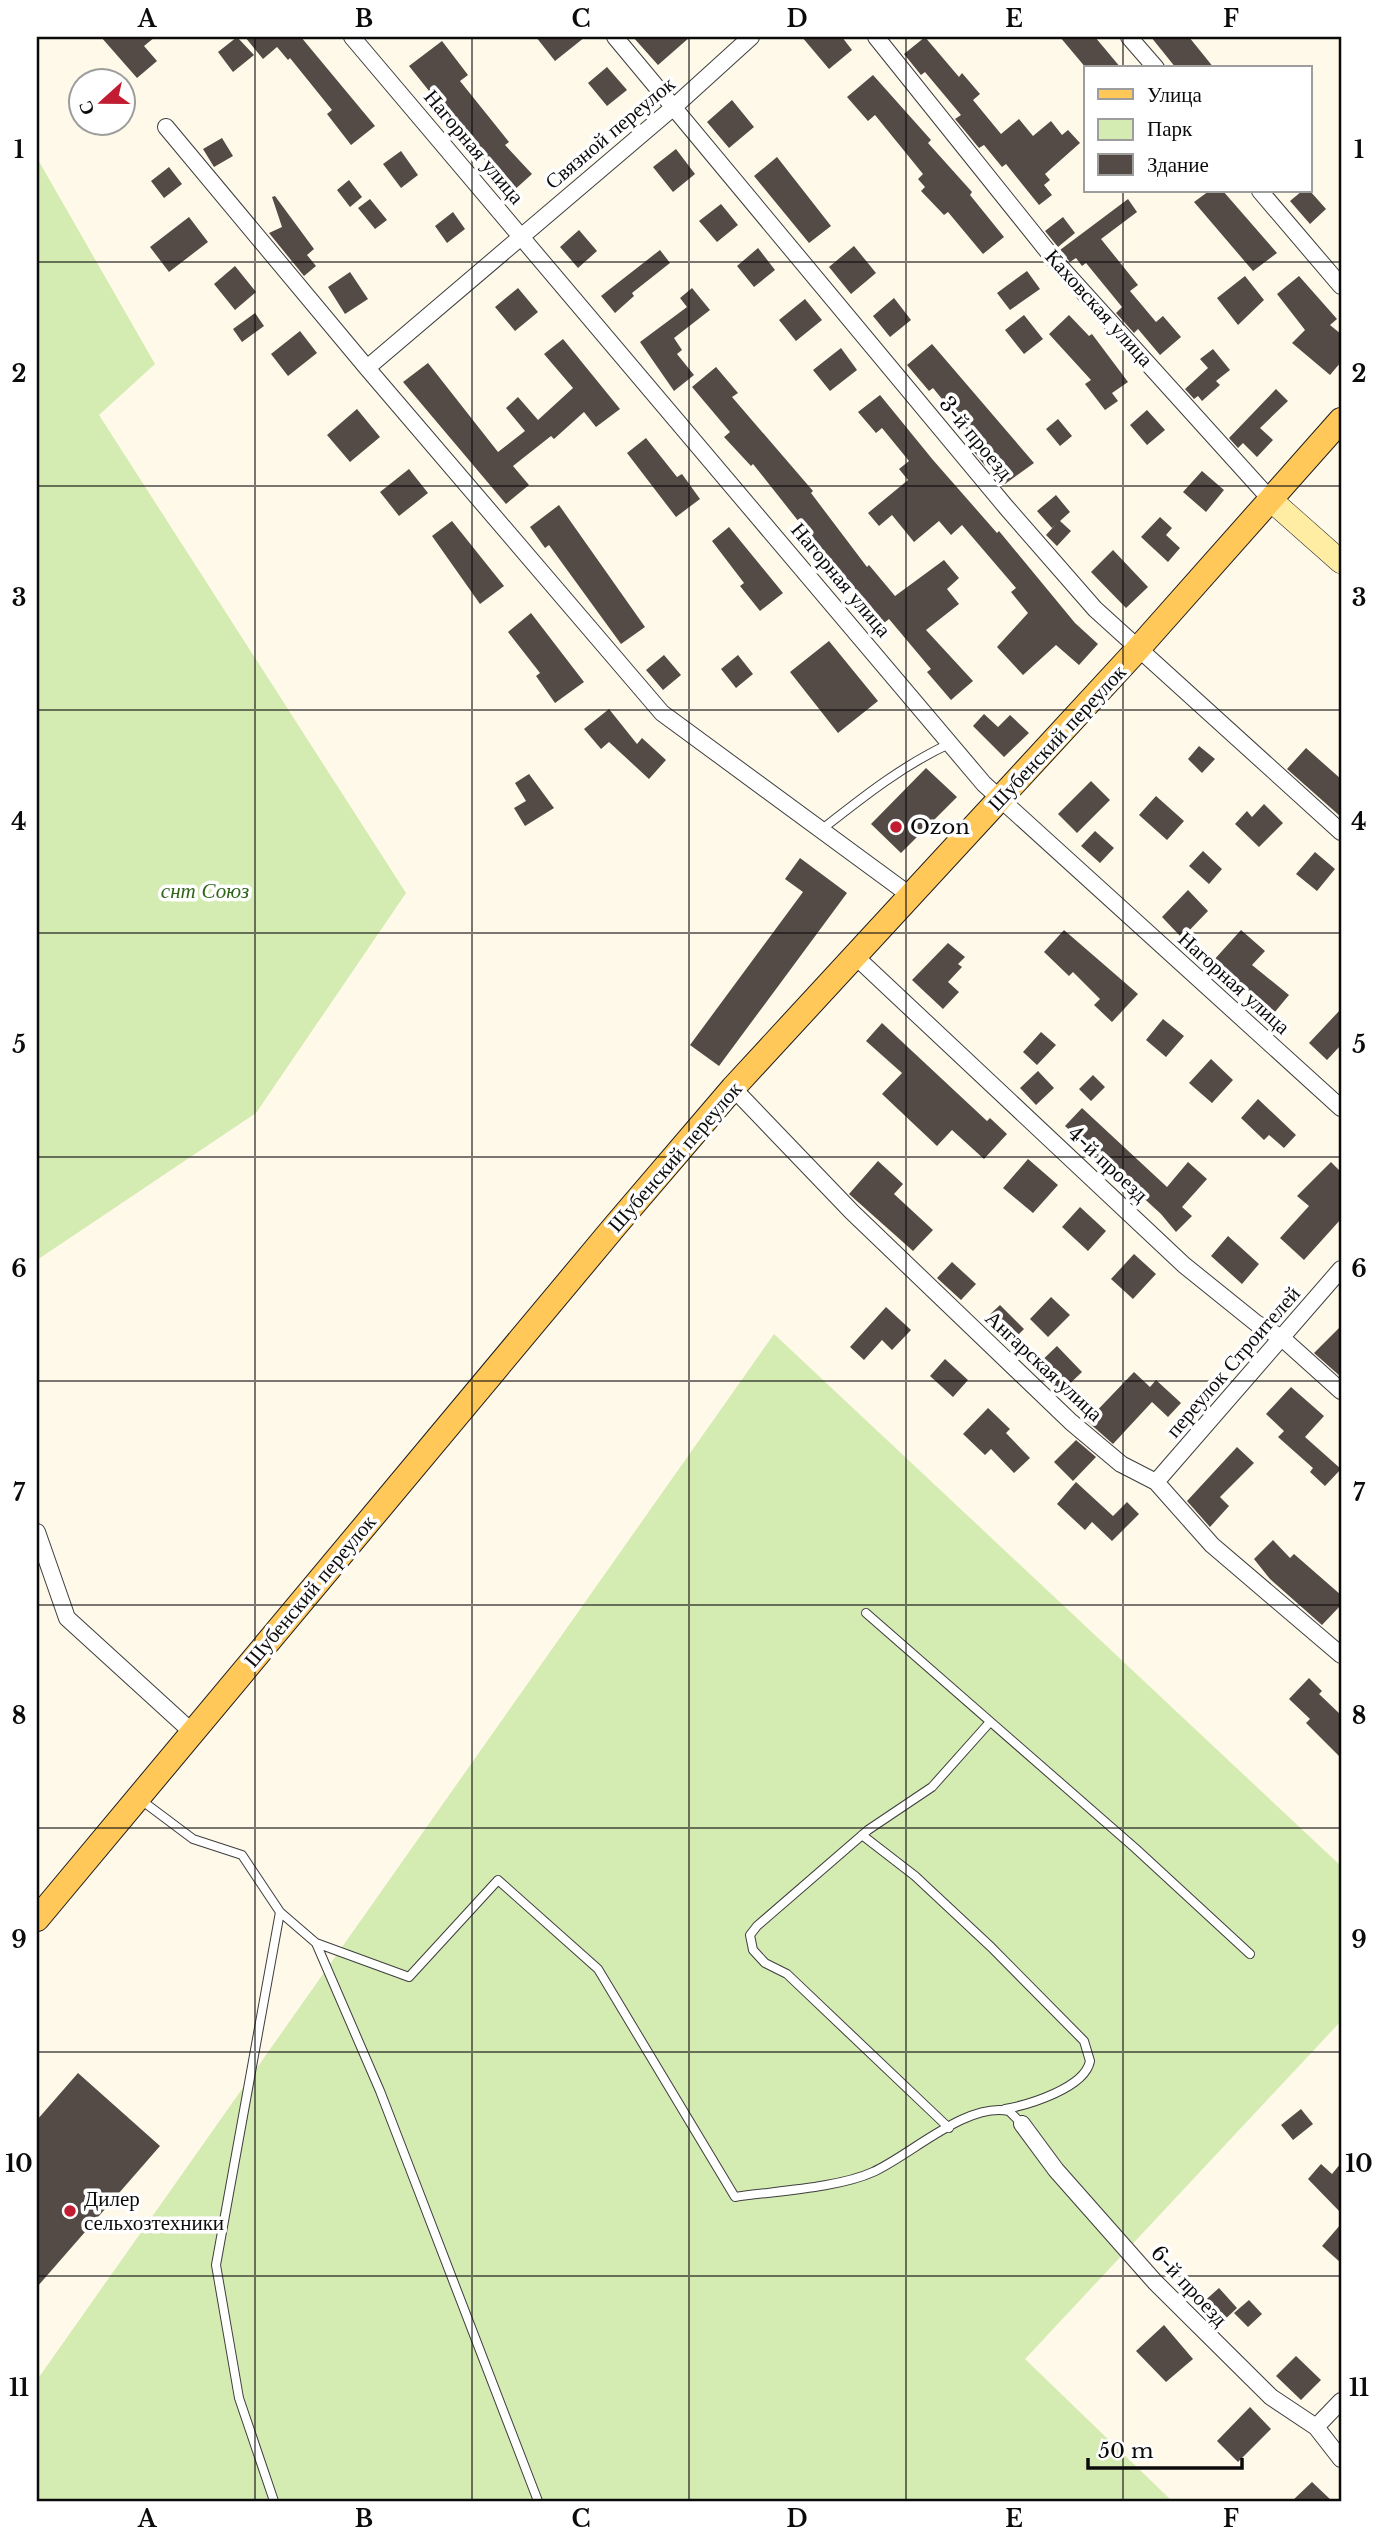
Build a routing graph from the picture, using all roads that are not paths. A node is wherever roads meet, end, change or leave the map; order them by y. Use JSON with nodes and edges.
{"nodes":[{"id":1,"x":352,"y":37,"type":"edge"},
{"id":2,"x":615,"y":37,"type":"edge"},
{"id":3,"x":751,"y":37,"type":"edge"},
{"id":4,"x":876,"y":37,"type":"edge"},
{"id":5,"x":1129,"y":37,"type":"edge"},
{"id":6,"x":1154,"y":66,"type":"edge"},
{"id":7,"x":675,"y":106,"type":"junction"},
{"id":8,"x":166,"y":127,"type":"dead end"},
{"id":9,"x":1261,"y":192,"type":"edge"},
{"id":10,"x":522,"y":236,"type":"junction"},
{"id":11,"x":1341,"y":286,"type":"edge"},
{"id":12,"x":367,"y":368,"type":"junction"},
{"id":13,"x":1341,"y":421,"type":"edge"},
{"id":14,"x":1271,"y":500,"type":"junction"},
{"id":15,"x":1341,"y":562,"type":"edge"},
{"id":16,"x":1137,"y":650,"type":"junction"},
{"id":17,"x":951,"y":743,"type":"junction"},
{"id":18,"x":1000,"y":800,"type":"junction"},
{"id":19,"x":821,"y":830,"type":"junction"},
{"id":20,"x":1341,"y":832,"type":"edge"},
{"id":21,"x":911,"y":896,"type":"junction"},
{"id":22,"x":855,"y":956,"type":"junction"},
{"id":23,"x":733,"y":1088,"type":"junction"},
{"id":24,"x":1341,"y":1108,"type":"edge"},
{"id":25,"x":1341,"y":1269,"type":"edge"},
{"id":26,"x":1282,"y":1338,"type":"junction"},
{"id":27,"x":1341,"y":1391,"type":"edge"},
{"id":28,"x":1156,"y":1482,"type":"junction"},
{"id":29,"x":37,"y":1532,"type":"edge"},
{"id":30,"x":866,"y":1613,"type":"dead end"},
{"id":31,"x":1341,"y":1654,"type":"edge"},
{"id":32,"x":990,"y":1722,"type":"junction"},
{"id":33,"x":192,"y":1732,"type":"junction"},
{"id":34,"x":139,"y":1798,"type":"junction"},
{"id":35,"x":862,"y":1835,"type":"junction"},
{"id":36,"x":280,"y":1912,"type":"junction"},
{"id":37,"x":37,"y":1919,"type":"edge"},
{"id":38,"x":317,"y":1943,"type":"junction"},
{"id":39,"x":1251,"y":1954,"type":"dead end"},
{"id":40,"x":1002,"y":2110,"type":"junction"},
{"id":41,"x":1022,"y":2124,"type":"joint"},
{"id":42,"x":949,"y":2128,"type":"junction"},
{"id":43,"x":1341,"y":2401,"type":"edge"},
{"id":44,"x":1316,"y":2427,"type":"junction"},
{"id":45,"x":1341,"y":2459,"type":"edge"},
{"id":46,"x":274,"y":2501,"type":"edge"},
{"id":47,"x":538,"y":2501,"type":"edge"}],
"edges":[{"from":1,"to":10,"type":"street","name":"Нагорная улица"},
{"from":2,"to":7,"type":"street","name":"3-й проезд"},
{"from":3,"to":7,"type":"street","name":"Связной переулок"},
{"from":4,"to":14,"type":"street","name":"Каховская улица"},
{"from":5,"to":6,"type":"street"},
{"from":7,"to":10,"type":"street","name":"Связной переулок"},
{"from":7,"to":16,"type":"street","name":"3-й проезд"},
{"from":8,"to":12,"type":"street"},
{"from":9,"to":11,"type":"street"},
{"from":10,"to":12,"type":"street","name":"Связной переулок"},
{"from":10,"to":17,"type":"street","name":"Нагорная улица"},
{"from":12,"to":19,"type":"street"},
{"from":13,"to":14,"type":"main road","name":"Шубенский переулок"},
{"from":14,"to":15,"type":"main road","name":"Каховская улица"},
{"from":14,"to":16,"type":"main road","name":"Шубенский переулок"},
{"from":16,"to":18,"type":"main road","name":"Шубенский переулок"},
{"from":16,"to":20,"type":"street","name":"3-й проезд"},
{"from":17,"to":18,"type":"street","name":"Нагорная улица"},
{"from":17,"to":19,"type":"lane"},
{"from":18,"to":21,"type":"main road","name":"Шубенский переулок"},
{"from":18,"to":24,"type":"street","name":"Нагорная улица"},
{"from":19,"to":21,"type":"street"},
{"from":21,"to":22,"type":"main road","name":"Шубенский переулок"},
{"from":22,"to":23,"type":"main road","name":"Шубенский переулок"},
{"from":22,"to":26,"type":"street","name":"4-й проезд"},
{"from":23,"to":28,"type":"street","name":"Ангарская улица"},
{"from":23,"to":33,"type":"main road","name":"Шубенский переулок"},
{"from":25,"to":26,"type":"street","name":"переулок Строителей"},
{"from":26,"to":27,"type":"street","name":"4-й проезд"},
{"from":26,"to":28,"type":"street","name":"переулок Строителей"},
{"from":28,"to":31,"type":"street","name":"Ангарская улица"},
{"from":29,"to":33,"type":"street"},
{"from":30,"to":32,"type":"lane"},
{"from":32,"to":35,"type":"lane"},
{"from":32,"to":39,"type":"lane"},
{"from":33,"to":34,"type":"main road","name":"Шубенский переулок"},
{"from":34,"to":36,"type":"lane"},
{"from":34,"to":37,"type":"main road","name":"Шубенский переулок"},
{"from":35,"to":40,"type":"lane"},
{"from":35,"to":42,"type":"lane"},
{"from":36,"to":38,"type":"lane"},
{"from":36,"to":46,"type":"lane"},
{"from":38,"to":42,"type":"lane"},
{"from":38,"to":47,"type":"lane"},
{"from":40,"to":41,"type":"lane"},
{"from":40,"to":42,"type":"lane"},
{"from":41,"to":44,"type":"street","name":"6-й проезд"},
{"from":43,"to":44,"type":"street"},
{"from":44,"to":45,"type":"street","name":"6-й проезд"}]}
